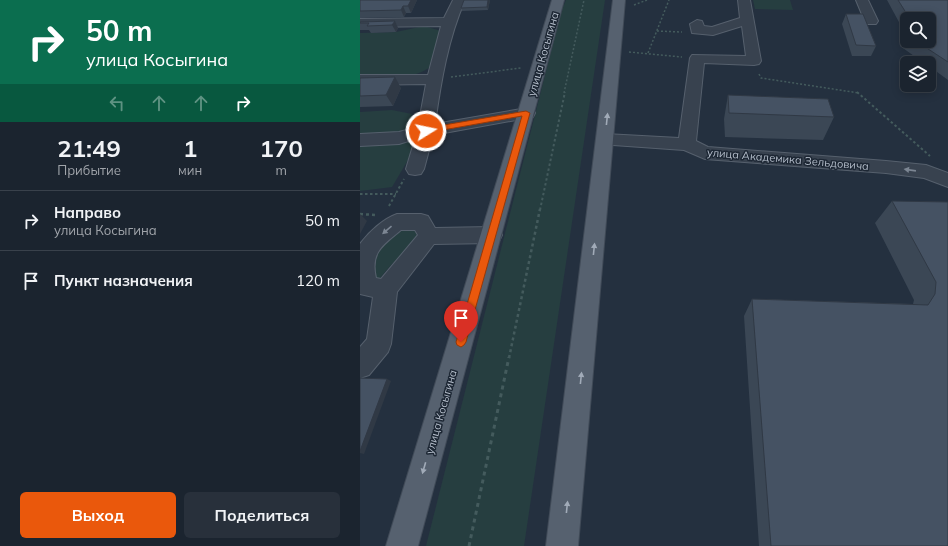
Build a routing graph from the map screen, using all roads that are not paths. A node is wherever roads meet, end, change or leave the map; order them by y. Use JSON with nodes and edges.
{"nodes":[{"id":1,"x":459,"y":0,"type":"edge"},
{"id":2,"x":558,"y":0,"type":"edge"},
{"id":3,"x":744,"y":0,"type":"edge"},
{"id":4,"x":862,"y":0,"type":"edge"},
{"id":5,"x":627,"y":3,"type":"edge"},
{"id":6,"x":747,"y":20,"type":"junction"},
{"id":7,"x":871,"y":21,"type":"dead end"},
{"id":8,"x":449,"y":22,"type":"junction"},
{"id":9,"x":360,"y":23,"type":"edge"},
{"id":10,"x":697,"y":27,"type":"road end"},
{"id":11,"x":434,"y":79,"type":"junction"},
{"id":12,"x":360,"y":80,"type":"edge"},
{"id":13,"x":526,"y":113,"type":"junction"},
{"id":14,"x":426,"y":131,"type":"junction"},
{"id":15,"x":360,"y":140,"type":"edge"},
{"id":16,"x":605,"y":140,"type":"junction"},
{"id":17,"x":687,"y":144,"type":"junction"},
{"id":18,"x":415,"y":169,"type":"road end"},
{"id":19,"x":948,"y":180,"type":"edge"},
{"id":20,"x":492,"y":235,"type":"junction"},
{"id":21,"x":429,"y":236,"type":"junction"},
{"id":22,"x":386,"y":289,"type":"junction"},
{"id":23,"x":360,"y":366,"type":"edge"},
{"id":24,"x":402,"y":546,"type":"edge"},
{"id":25,"x":562,"y":546,"type":"edge"}],
"edges":[{"from":1,"to":8,"type":"street"},
{"from":2,"to":13,"type":"main road","name":"улица Косыгина"},
{"from":3,"to":6,"type":"street"},
{"from":4,"to":7,"type":"street"},
{"from":16,"to":5,"type":"main road","one_way":true},
{"from":6,"to":10,"type":"street"},
{"from":6,"to":17,"type":"street"},
{"from":8,"to":9,"type":"street"},
{"from":8,"to":11,"type":"street"},
{"from":11,"to":12,"type":"street"},
{"from":11,"to":14,"type":"street"},
{"from":13,"to":14,"type":"street"},
{"from":13,"to":20,"type":"main road","name":"улица Косыгина"},
{"from":14,"to":15,"type":"street"},
{"from":14,"to":18,"type":"street"},
{"from":16,"to":17,"type":"street","name":"улица Академика Зельдовича"},
{"from":25,"to":16,"type":"main road","one_way":true},
{"from":19,"to":17,"type":"street","name":"улица Академика Зельдовича","one_way":true},
{"from":20,"to":21,"type":"street"},
{"from":20,"to":24,"type":"main road","name":"улица Косыгина","one_way":true},
{"from":21,"to":22,"type":"street"},
{"from":21,"to":22,"type":"street","one_way":true},
{"from":22,"to":23,"type":"street"}]}
